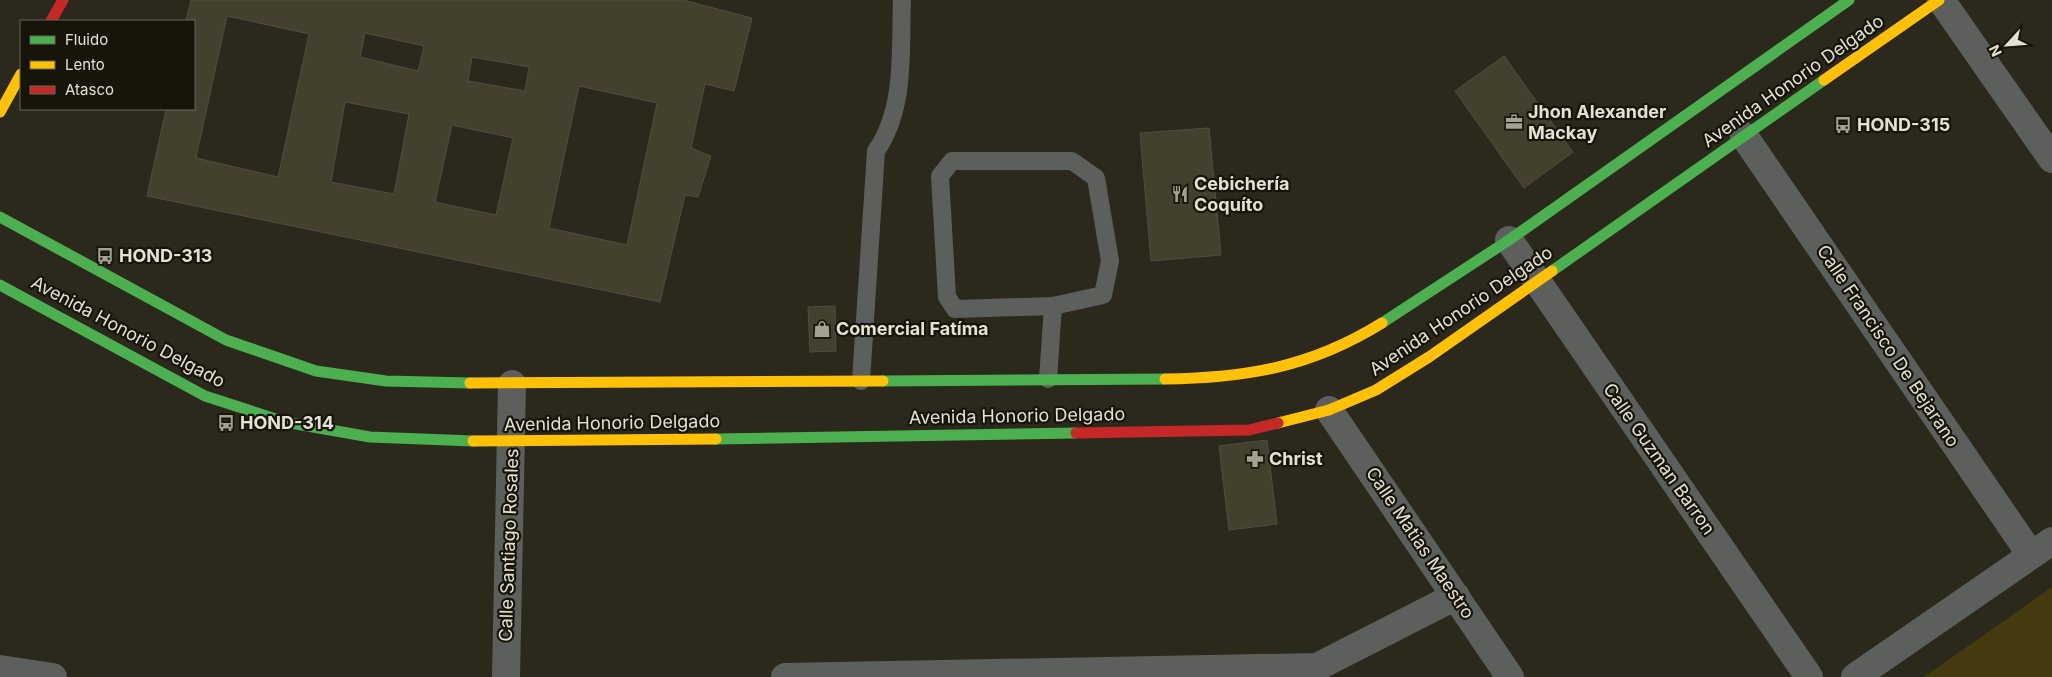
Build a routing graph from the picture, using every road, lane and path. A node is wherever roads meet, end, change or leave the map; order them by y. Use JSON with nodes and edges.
{"nodes":[{"id":1,"x":63,"y":0,"type":"edge"},
{"id":2,"x":902,"y":0,"type":"edge"},
{"id":3,"x":1849,"y":0,"type":"edge"},
{"id":4,"x":1940,"y":0,"type":"edge"},
{"id":5,"x":52,"y":20,"type":"edge"},
{"id":6,"x":20,"y":76,"type":"edge"},
{"id":7,"x":0,"y":112,"type":"edge"},
{"id":8,"x":1744,"y":136,"type":"junction"},
{"id":9,"x":2052,"y":159,"type":"edge"},
{"id":10,"x":0,"y":218,"type":"edge"},
{"id":11,"x":1509,"y":240,"type":"junction"},
{"id":12,"x":1537,"y":281,"type":"junction"},
{"id":13,"x":0,"y":285,"type":"edge"},
{"id":14,"x":1053,"y":306,"type":"junction"},
{"id":15,"x":1048,"y":379,"type":"junction"},
{"id":16,"x":861,"y":381,"type":"junction"},
{"id":17,"x":512,"y":384,"type":"junction"},
{"id":18,"x":1329,"y":410,"type":"junction"},
{"id":19,"x":512,"y":442,"type":"junction"},
{"id":20,"x":2042,"y":548,"type":"edge"},
{"id":21,"x":1456,"y":596,"type":"junction"},
{"id":22,"x":0,"y":669,"type":"edge"},
{"id":23,"x":53,"y":677,"type":"edge"},
{"id":24,"x":506,"y":677,"type":"edge"},
{"id":25,"x":785,"y":677,"type":"edge"},
{"id":26,"x":1510,"y":677,"type":"edge"},
{"id":27,"x":1810,"y":677,"type":"edge"},
{"id":28,"x":1855,"y":677,"type":"edge"}],
"edges":[{"from":1,"to":5,"type":"street"},
{"from":2,"to":16,"type":"lane"},
{"from":3,"to":11,"type":"street","name":"Avenida Honorio Delgado"},
{"from":4,"to":8,"type":"street","name":"Avenida Honorio Delgado"},
{"from":4,"to":9,"type":"street"},
{"from":6,"to":7,"type":"street"},
{"from":8,"to":12,"type":"street","name":"Avenida Honorio Delgado"},
{"from":8,"to":20,"type":"street","name":"Calle Francisco De Bejarano"},
{"from":10,"to":17,"type":"street","name":"Avenida Honorio Delgado"},
{"from":11,"to":12,"type":"street","name":"Calle Guzman Barron"},
{"from":11,"to":15,"type":"street","name":"Avenida Honorio Delgado"},
{"from":12,"to":18,"type":"street","name":"Avenida Honorio Delgado"},
{"from":12,"to":27,"type":"street","name":"Calle Guzman Barron"},
{"from":13,"to":19,"type":"street","name":"Avenida Honorio Delgado"},
{"from":14,"to":14,"type":"lane"},
{"from":14,"to":15,"type":"lane"},
{"from":15,"to":16,"type":"street","name":"Avenida Honorio Delgado"},
{"from":16,"to":17,"type":"street","name":"Avenida Honorio Delgado"},
{"from":17,"to":19,"type":"street","name":"Calle Santiago Rosales"},
{"from":18,"to":19,"type":"street","name":"Avenida Honorio Delgado"},
{"from":18,"to":21,"type":"street","name":"Calle Matias Maestro"},
{"from":19,"to":24,"type":"street","name":"Calle Santiago Rosales"},
{"from":20,"to":28,"type":"street"},
{"from":21,"to":25,"type":"street"},
{"from":21,"to":26,"type":"street","name":"Calle Matias Maestro"},
{"from":22,"to":23,"type":"street"}]}
